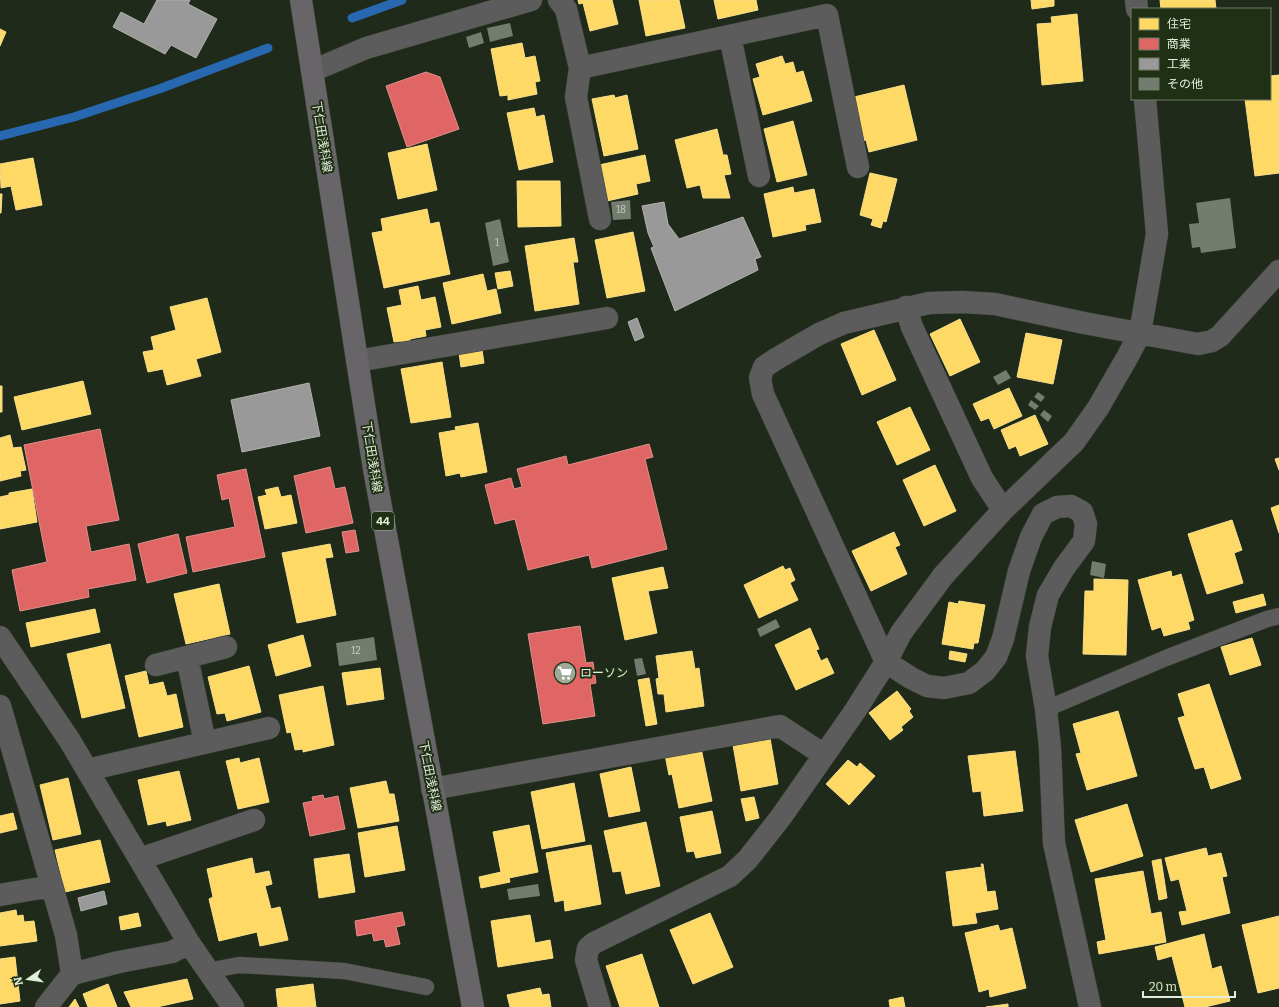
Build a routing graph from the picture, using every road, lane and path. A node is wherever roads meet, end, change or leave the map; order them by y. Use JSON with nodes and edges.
{"nodes":[{"id":1,"x":530,"y":0,"type":"edge"},
{"id":2,"x":559,"y":0,"type":"edge"},
{"id":3,"x":301,"y":1,"type":"edge"},
{"id":4,"x":730,"y":36,"type":"junction"},
{"id":5,"x":311,"y":66,"type":"junction"},
{"id":6,"x":580,"y":68,"type":"junction"},
{"id":7,"x":1145,"y":100,"type":"edge"},
{"id":8,"x":858,"y":167,"type":"dead end"},
{"id":9,"x":759,"y":176,"type":"dead end"},
{"id":10,"x":600,"y":219,"type":"dead end"},
{"id":11,"x":1279,"y":271,"type":"edge"},
{"id":12,"x":906,"y":307,"type":"junction"},
{"id":13,"x":607,"y":318,"type":"dead end"},
{"id":14,"x":1140,"y":333,"type":"junction"},
{"id":15,"x":357,"y":361,"type":"junction"},
{"id":16,"x":1003,"y":510,"type":"junction"},
{"id":17,"x":1279,"y":616,"type":"edge"},
{"id":18,"x":0,"y":636,"type":"edge"},
{"id":19,"x":226,"y":647,"type":"dead end"},
{"id":20,"x":188,"y":657,"type":"junction"},
{"id":21,"x":886,"y":662,"type":"junction"},
{"id":22,"x":156,"y":665,"type":"dead end"},
{"id":23,"x":0,"y":706,"type":"edge"},
{"id":24,"x":1046,"y":708,"type":"junction"},
{"id":25,"x":269,"y":728,"type":"dead end"},
{"id":26,"x":205,"y":743,"type":"junction"},
{"id":27,"x":824,"y":755,"type":"junction"},
{"id":28,"x":87,"y":770,"type":"junction"},
{"id":29,"x":432,"y":788,"type":"junction"},
{"id":30,"x":254,"y":820,"type":"dead end"},
{"id":31,"x":140,"y":859,"type":"junction"},
{"id":32,"x":52,"y":886,"type":"junction"},
{"id":33,"x":0,"y":895,"type":"edge"},
{"id":34,"x":189,"y":942,"type":"junction"},
{"id":35,"x":72,"y":974,"type":"junction"},
{"id":36,"x":210,"y":974,"type":"junction"},
{"id":37,"x":426,"y":987,"type":"dead end"},
{"id":38,"x":46,"y":1007,"type":"edge"},
{"id":39,"x":233,"y":1007,"type":"edge"},
{"id":40,"x":473,"y":1007,"type":"edge"},
{"id":41,"x":600,"y":1007,"type":"edge"},
{"id":42,"x":1090,"y":1007,"type":"edge"}],
"edges":[{"from":1,"to":5,"type":"street"},
{"from":2,"to":6,"type":"street"},
{"from":3,"to":5,"type":"main road","name":"下仁田浅科線","number":"44"},
{"from":4,"to":6,"type":"street"},
{"from":4,"to":8,"type":"street"},
{"from":4,"to":9,"type":"street"},
{"from":5,"to":15,"type":"main road","name":"下仁田浅科線","number":"44"},
{"from":6,"to":10,"type":"street"},
{"from":7,"to":14,"type":"street"},
{"from":11,"to":14,"type":"street"},
{"from":12,"to":14,"type":"street"},
{"from":12,"to":16,"type":"street"},
{"from":12,"to":21,"type":"street"},
{"from":13,"to":15,"type":"street"},
{"from":14,"to":16,"type":"street"},
{"from":15,"to":29,"type":"main road","name":"下仁田浅科線","number":"44"},
{"from":16,"to":21,"type":"street"},
{"from":17,"to":24,"type":"lane"},
{"from":18,"to":28,"type":"street"},
{"from":19,"to":20,"type":"street"},
{"from":20,"to":22,"type":"street"},
{"from":20,"to":26,"type":"street"},
{"from":21,"to":24,"type":"street"},
{"from":21,"to":27,"type":"street"},
{"from":23,"to":32,"type":"street"},
{"from":24,"to":42,"type":"street"},
{"from":25,"to":26,"type":"street"},
{"from":26,"to":28,"type":"street"},
{"from":27,"to":29,"type":"street"},
{"from":27,"to":41,"type":"street"},
{"from":28,"to":31,"type":"street"},
{"from":29,"to":40,"type":"main road","name":"下仁田浅科線","number":"44"},
{"from":30,"to":31,"type":"street"},
{"from":31,"to":34,"type":"street"},
{"from":32,"to":33,"type":"street"},
{"from":32,"to":35,"type":"street"},
{"from":34,"to":35,"type":"street"},
{"from":34,"to":36,"type":"street"},
{"from":35,"to":38,"type":"street"},
{"from":36,"to":37,"type":"lane"},
{"from":36,"to":39,"type":"street"}]}
